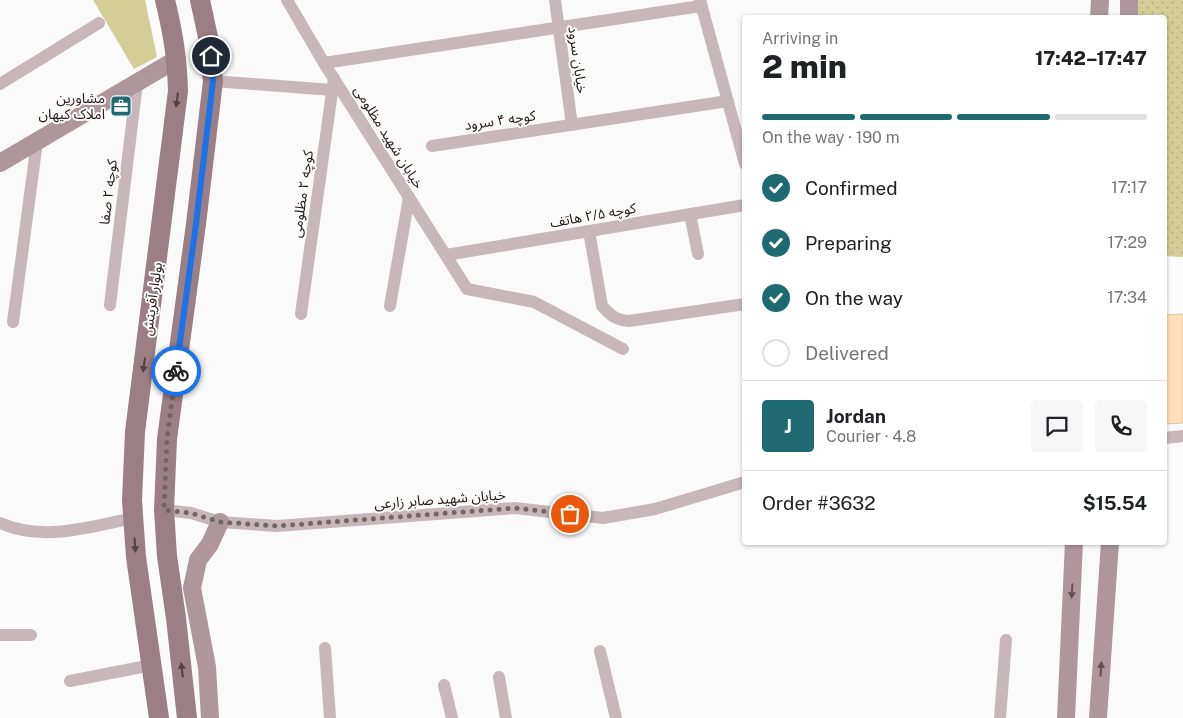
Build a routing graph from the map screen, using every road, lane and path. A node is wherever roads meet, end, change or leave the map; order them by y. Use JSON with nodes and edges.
{"nodes":[{"id":1,"x":165,"y":0,"type":"edge"},
{"id":2,"x":200,"y":0,"type":"edge"},
{"id":3,"x":210,"y":0,"type":"edge"},
{"id":4,"x":287,"y":0,"type":"edge"},
{"id":5,"x":555,"y":0,"type":"edge"},
{"id":6,"x":1100,"y":0,"type":"edge"},
{"id":7,"x":1129,"y":0,"type":"edge"},
{"id":8,"x":701,"y":3,"type":"edge"},
{"id":9,"x":1099,"y":15,"type":"edge"},
{"id":10,"x":1129,"y":15,"type":"edge"},
{"id":11,"x":99,"y":23,"type":"dead end"},
{"id":12,"x":558,"y":28,"type":"junction"},
{"id":13,"x":207,"y":29,"type":"junction"},
{"id":14,"x":177,"y":59,"type":"junction"},
{"id":15,"x":324,"y":63,"type":"junction"},
{"id":16,"x":213,"y":81,"type":"junction"},
{"id":17,"x":137,"y":83,"type":"junction"},
{"id":18,"x":0,"y":84,"type":"edge"},
{"id":19,"x":333,"y":84,"type":"junction"},
{"id":20,"x":728,"y":101,"type":"junction"},
{"id":21,"x":572,"y":125,"type":"junction"},
{"id":22,"x":37,"y":142,"type":"junction"},
{"id":23,"x":432,"y":146,"type":"dead end"},
{"id":24,"x":742,"y":153,"type":"edge"},
{"id":25,"x":0,"y":163,"type":"edge"},
{"id":26,"x":409,"y":197,"type":"junction"},
{"id":27,"x":742,"y":205,"type":"edge"},
{"id":28,"x":690,"y":214,"type":"junction"},
{"id":29,"x":589,"y":231,"type":"junction"},
{"id":30,"x":698,"y":254,"type":"dead end"},
{"id":31,"x":446,"y":255,"type":"junction"},
{"id":32,"x":742,"y":304,"type":"edge"},
{"id":33,"x":110,"y":305,"type":"dead end"},
{"id":34,"x":390,"y":306,"type":"dead end"},
{"id":35,"x":301,"y":314,"type":"dead end"},
{"id":36,"x":13,"y":322,"type":"dead end"},
{"id":37,"x":624,"y":349,"type":"dead end"},
{"id":38,"x":1183,"y":436,"type":"edge"},
{"id":39,"x":1167,"y":438,"type":"edge"},
{"id":40,"x":742,"y":483,"type":"edge"},
{"id":41,"x":164,"y":510,"type":"junction"},
{"id":42,"x":133,"y":518,"type":"junction"},
{"id":43,"x":220,"y":522,"type":"junction"},
{"id":44,"x":0,"y":523,"type":"edge"},
{"id":45,"x":1074,"y":545,"type":"edge"},
{"id":46,"x":1110,"y":545,"type":"edge"},
{"id":47,"x":0,"y":635,"type":"edge"},
{"id":48,"x":31,"y":635,"type":"dead end"},
{"id":49,"x":1006,"y":640,"type":"dead end"},
{"id":50,"x":325,"y":648,"type":"dead end"},
{"id":51,"x":600,"y":651,"type":"dead end"},
{"id":52,"x":152,"y":665,"type":"junction"},
{"id":53,"x":499,"y":677,"type":"dead end"},
{"id":54,"x":70,"y":681,"type":"dead end"},
{"id":55,"x":444,"y":684,"type":"dead end"},
{"id":56,"x":158,"y":718,"type":"edge"},
{"id":57,"x":187,"y":718,"type":"edge"},
{"id":58,"x":210,"y":718,"type":"edge"},
{"id":59,"x":330,"y":718,"type":"edge"},
{"id":60,"x":452,"y":718,"type":"edge"},
{"id":61,"x":506,"y":718,"type":"edge"},
{"id":62,"x":616,"y":718,"type":"edge"},
{"id":63,"x":1000,"y":718,"type":"edge"},
{"id":64,"x":1066,"y":718,"type":"edge"},
{"id":65,"x":1098,"y":718,"type":"edge"}],
"edges":[{"from":1,"to":14,"type":"main road","name":"بولوار آفرینش"},
{"from":2,"to":13,"type":"main road"},
{"from":3,"to":13,"type":"street"},
{"from":4,"to":15,"type":"street","name":"خیابان شهید مظلومی"},
{"from":5,"to":12,"type":"street","name":"خیابان سرود"},
{"from":6,"to":9,"type":"street"},
{"from":7,"to":10,"type":"street"},
{"from":8,"to":12,"type":"street"},
{"from":8,"to":20,"type":"street"},
{"from":11,"to":18,"type":"street"},
{"from":12,"to":15,"type":"street"},
{"from":12,"to":21,"type":"street","name":"خیابان سرود"},
{"from":13,"to":16,"type":"main road"},
{"from":14,"to":17,"type":"street"},
{"from":14,"to":42,"type":"main road","name":"بولوار آفرینش","one_way":true},
{"from":15,"to":19,"type":"street","name":"خیابان شهید مظلومی"},
{"from":16,"to":19,"type":"street"},
{"from":16,"to":41,"type":"main road"},
{"from":17,"to":22,"type":"street"},
{"from":17,"to":33,"type":"street","name":"کوچه ۲ صفا"},
{"from":19,"to":26,"type":"street","name":"خیابان شهید مظلومی"},
{"from":19,"to":35,"type":"street","name":"کوچه ۲ مظلومی"},
{"from":20,"to":21,"type":"street","name":"کوچه ۴ سرود"},
{"from":20,"to":24,"type":"street"},
{"from":21,"to":23,"type":"street","name":"کوچه ۴ سرود"},
{"from":22,"to":25,"type":"street"},
{"from":22,"to":36,"type":"street"},
{"from":26,"to":31,"type":"street","name":"خیابان شهید مظلومی"},
{"from":26,"to":34,"type":"street"},
{"from":27,"to":28,"type":"street","name":"کوچه ۲/۵ هاتف"},
{"from":28,"to":29,"type":"street","name":"کوچه ۲/۵ هاتف"},
{"from":28,"to":30,"type":"street"},
{"from":29,"to":31,"type":"street","name":"کوچه ۲/۵ هاتف"},
{"from":29,"to":32,"type":"street"},
{"from":31,"to":37,"type":"street","name":"خیابان شهید مظلومی"},
{"from":38,"to":39,"type":"street"},
{"from":40,"to":43,"type":"street","name":"خیابان شهید صابر زارعی"},
{"from":41,"to":43,"type":"street","name":"خیابان شهید صابر زارعی"},
{"from":57,"to":41,"type":"main road","one_way":true},
{"from":42,"to":44,"type":"street"},
{"from":42,"to":52,"type":"main road","name":"بولوار آفرینش","one_way":true},
{"from":43,"to":58,"type":"street"},
{"from":45,"to":64,"type":"street","one_way":true},
{"from":65,"to":46,"type":"street","one_way":true},
{"from":47,"to":48,"type":"street"},
{"from":49,"to":63,"type":"street"},
{"from":50,"to":59,"type":"street"},
{"from":51,"to":62,"type":"street"},
{"from":52,"to":54,"type":"street"},
{"from":52,"to":56,"type":"main road","name":"بولوار آفرینش"},
{"from":53,"to":61,"type":"street"},
{"from":55,"to":60,"type":"street"}]}
